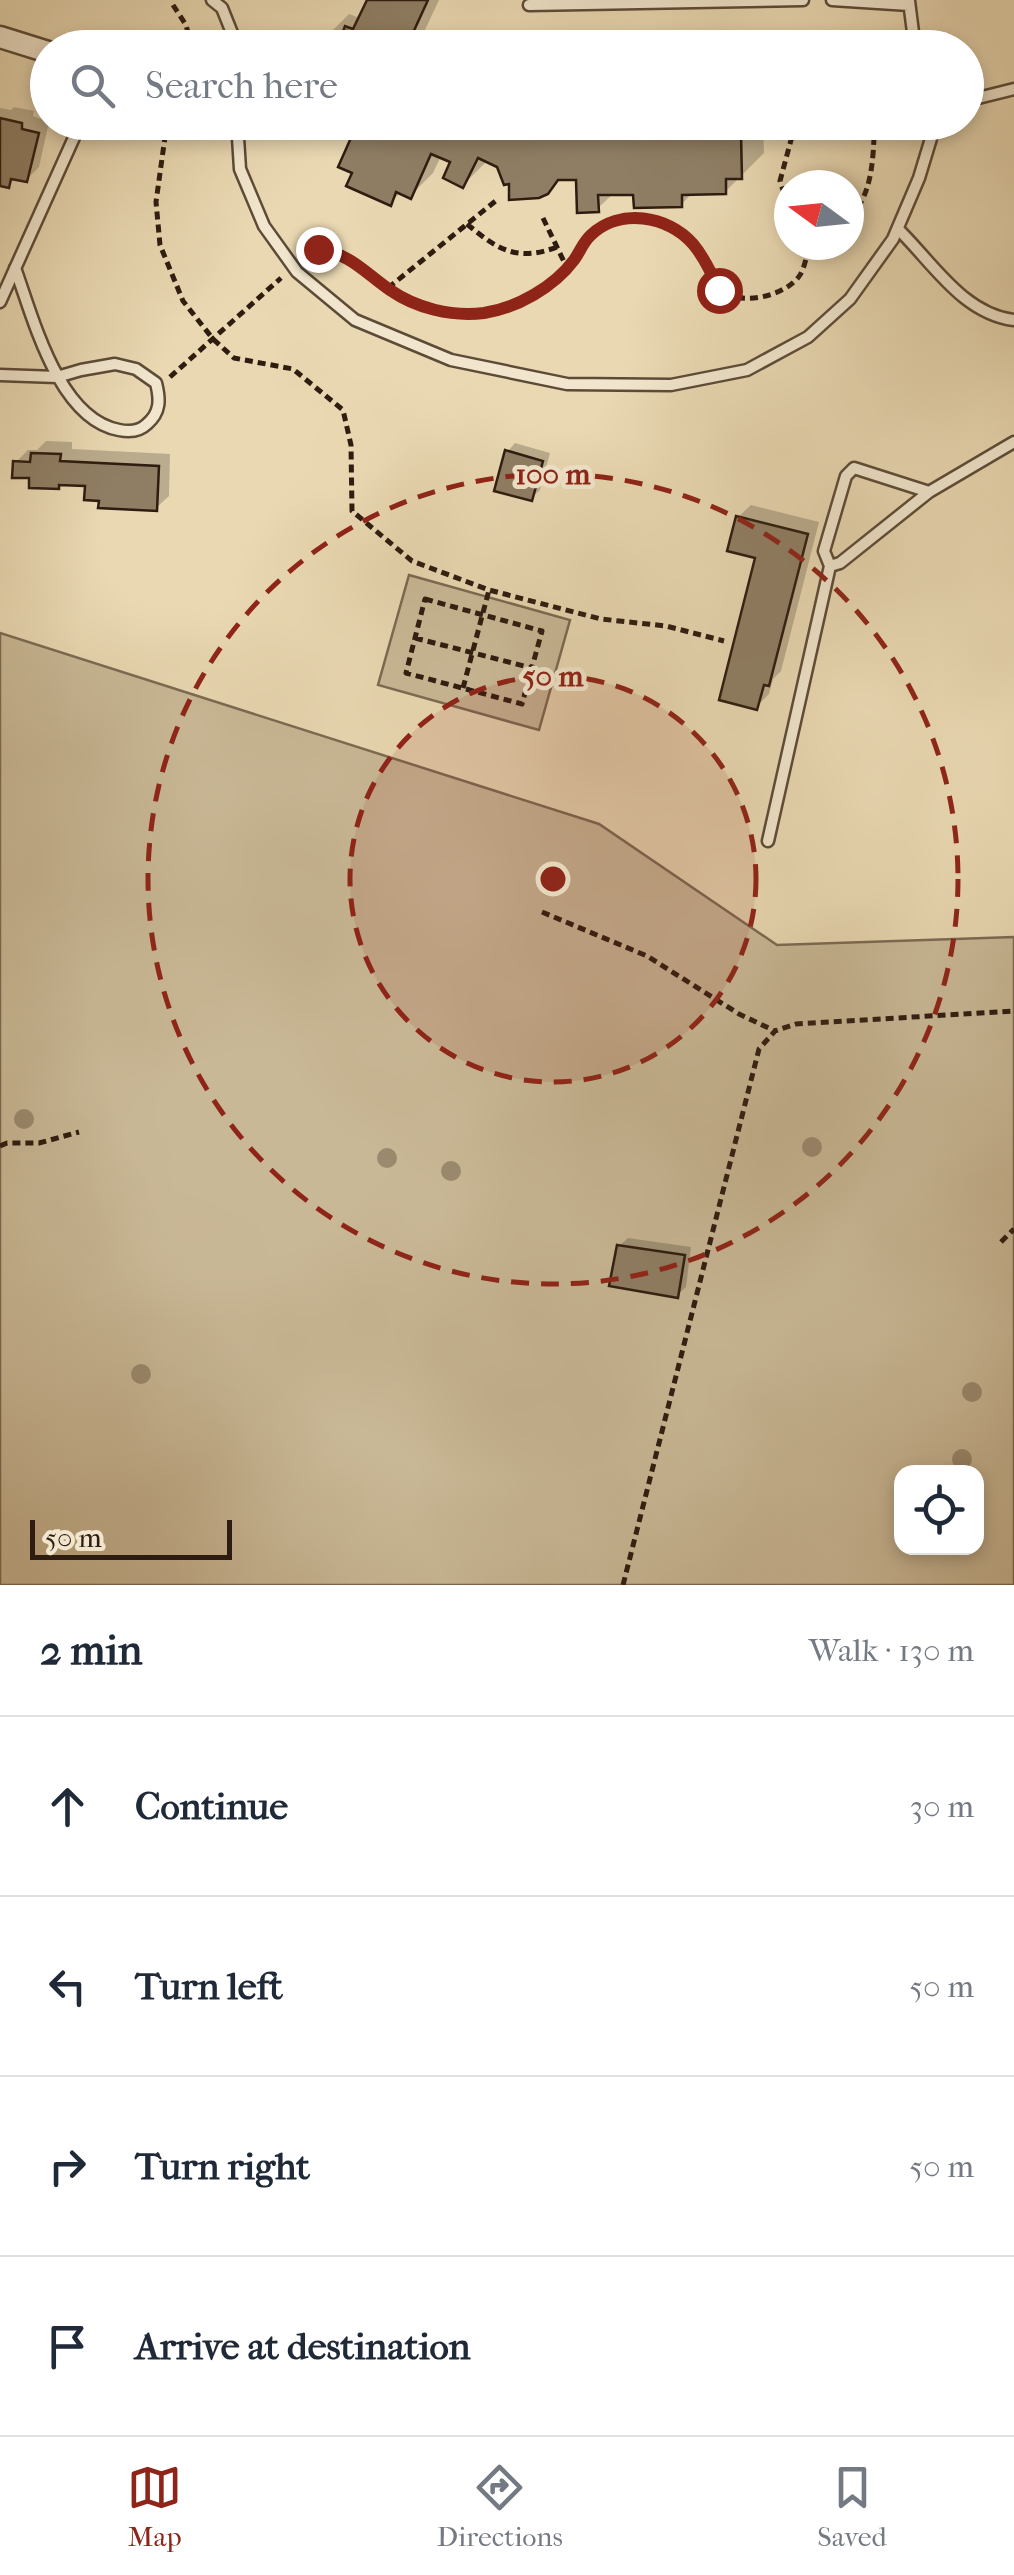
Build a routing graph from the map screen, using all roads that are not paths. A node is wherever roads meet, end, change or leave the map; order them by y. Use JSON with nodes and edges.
{"nodes":[{"id":1,"x":212,"y":0,"type":"edge"},
{"id":2,"x":803,"y":0,"type":"edge"},
{"id":3,"x":832,"y":0,"type":"edge"},
{"id":4,"x":909,"y":3,"type":"edge"},
{"id":5,"x":529,"y":5,"type":"dead end"},
{"id":6,"x":231,"y":30,"type":"edge"},
{"id":7,"x":912,"y":30,"type":"edge"},
{"id":8,"x":0,"y":37,"type":"edge"},
{"id":9,"x":30,"y":46,"type":"edge"},
{"id":10,"x":1014,"y":89,"type":"edge"},
{"id":11,"x":984,"y":96,"type":"edge"},
{"id":12,"x":73,"y":140,"type":"edge"},
{"id":13,"x":238,"y":140,"type":"edge"},
{"id":14,"x":931,"y":140,"type":"edge"},
{"id":15,"x":898,"y":229,"type":"junction"},
{"id":16,"x":16,"y":268,"type":"junction"},
{"id":17,"x":0,"y":302,"type":"edge"},
{"id":18,"x":1014,"y":320,"type":"edge"},
{"id":19,"x":0,"y":375,"type":"edge"},
{"id":20,"x":57,"y":377,"type":"junction"},
{"id":21,"x":1014,"y":442,"type":"edge"},
{"id":22,"x":929,"y":492,"type":"junction"},
{"id":23,"x":830,"y":566,"type":"junction"},
{"id":24,"x":768,"y":842,"type":"dead end"}],
"edges":[{"from":1,"to":6,"type":"lane"},
{"from":2,"to":5,"type":"lane"},
{"from":3,"to":4,"type":"lane"},
{"from":4,"to":7,"type":"lane"},
{"from":8,"to":9,"type":"street"},
{"from":10,"to":11,"type":"lane"},
{"from":12,"to":16,"type":"lane"},
{"from":13,"to":15,"type":"lane"},
{"from":14,"to":15,"type":"lane"},
{"from":15,"to":18,"type":"lane"},
{"from":16,"to":17,"type":"lane"},
{"from":16,"to":20,"type":"lane"},
{"from":19,"to":20,"type":"lane"},
{"from":20,"to":20,"type":"lane"},
{"from":21,"to":22,"type":"lane"},
{"from":22,"to":23,"type":"lane"},
{"from":22,"to":23,"type":"lane"},
{"from":23,"to":24,"type":"lane"}]}
